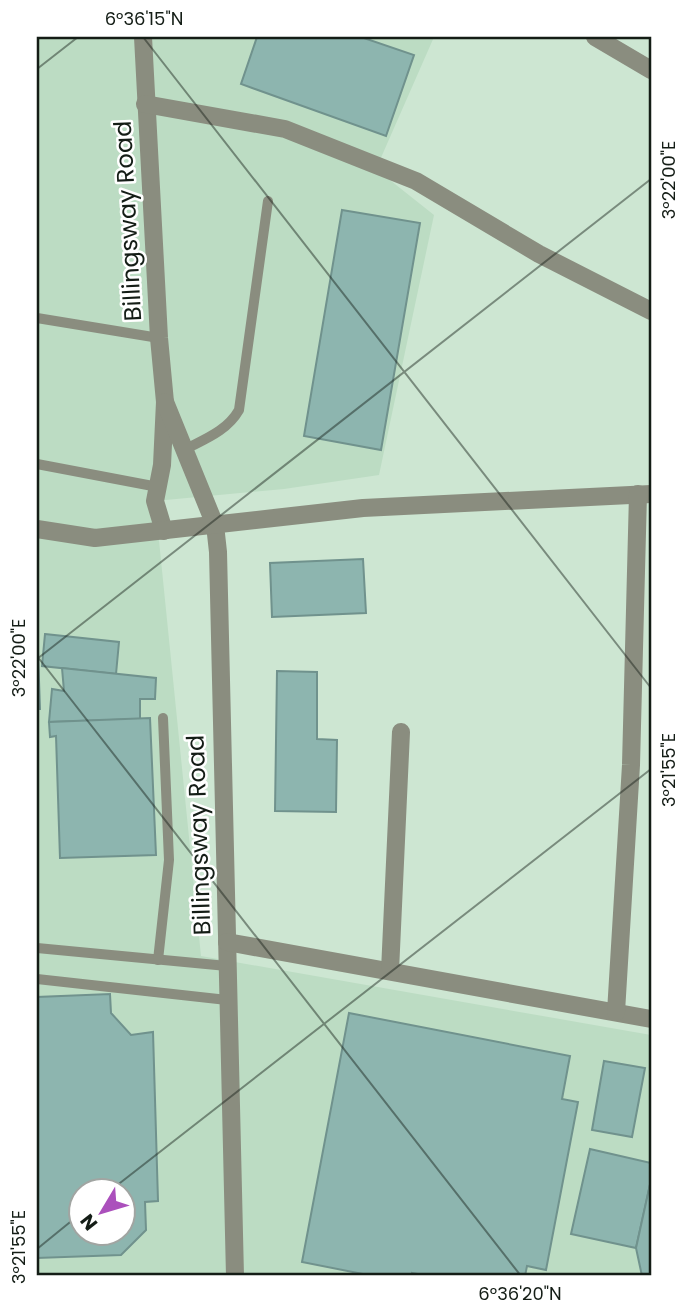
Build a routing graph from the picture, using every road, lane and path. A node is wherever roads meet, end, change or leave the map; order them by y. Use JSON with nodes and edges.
{"nodes":[{"id":1,"x":143,"y":37,"type":"edge"},
{"id":2,"x":595,"y":37,"type":"edge"},
{"id":3,"x":651,"y":70,"type":"edge"},
{"id":4,"x":145,"y":104,"type":"junction"},
{"id":5,"x":268,"y":201,"type":"dead end"},
{"id":6,"x":651,"y":311,"type":"edge"},
{"id":7,"x":37,"y":318,"type":"edge"},
{"id":8,"x":159,"y":338,"type":"junction"},
{"id":9,"x":164,"y":402,"type":"junction"},
{"id":10,"x":184,"y":450,"type":"junction"},
{"id":11,"x":37,"y":464,"type":"edge"},
{"id":12,"x":158,"y":487,"type":"junction"},
{"id":13,"x":645,"y":494,"type":"edge"},
{"id":14,"x":215,"y":525,"type":"junction"},
{"id":15,"x":37,"y":528,"type":"edge"},
{"id":16,"x":164,"y":531,"type":"junction"},
{"id":17,"x":163,"y":718,"type":"dead end"},
{"id":18,"x":401,"y":732,"type":"dead end"},
{"id":19,"x":227,"y":942,"type":"junction"},
{"id":20,"x":37,"y":948,"type":"edge"},
{"id":21,"x":158,"y":960,"type":"junction"},
{"id":22,"x":227,"y":966,"type":"junction"},
{"id":23,"x":390,"y":971,"type":"junction"},
{"id":24,"x":37,"y":979,"type":"edge"},
{"id":25,"x":227,"y":1000,"type":"junction"},
{"id":26,"x":616,"y":1012,"type":"junction"},
{"id":27,"x":651,"y":1019,"type":"edge"},
{"id":28,"x":236,"y":1276,"type":"edge"}],
"edges":[{"from":1,"to":4,"type":"street","name":"Billingsway Road"},
{"from":2,"to":3,"type":"street"},
{"from":4,"to":6,"type":"street"},
{"from":4,"to":8,"type":"street","name":"Billingsway Road"},
{"from":5,"to":10,"type":"lane"},
{"from":7,"to":8,"type":"lane"},
{"from":8,"to":9,"type":"street","name":"Billingsway Road"},
{"from":9,"to":10,"type":"street","name":"Billingsway Road"},
{"from":9,"to":12,"type":"street","name":"Billingsway Road"},
{"from":10,"to":14,"type":"street","name":"Billingsway Road"},
{"from":11,"to":12,"type":"lane"},
{"from":12,"to":16,"type":"street","name":"Billingsway Road"},
{"from":13,"to":14,"type":"street"},
{"from":13,"to":26,"type":"street"},
{"from":14,"to":16,"type":"street"},
{"from":14,"to":19,"type":"street","name":"Billingsway Road"},
{"from":15,"to":16,"type":"street"},
{"from":17,"to":21,"type":"lane"},
{"from":18,"to":23,"type":"street"},
{"from":19,"to":22,"type":"street","name":"Billingsway Road"},
{"from":19,"to":23,"type":"street"},
{"from":20,"to":21,"type":"lane"},
{"from":21,"to":22,"type":"lane"},
{"from":22,"to":25,"type":"street","name":"Billingsway Road"},
{"from":23,"to":26,"type":"street"},
{"from":24,"to":25,"type":"lane"},
{"from":25,"to":28,"type":"street","name":"Billingsway Road"},
{"from":26,"to":27,"type":"street"}]}
